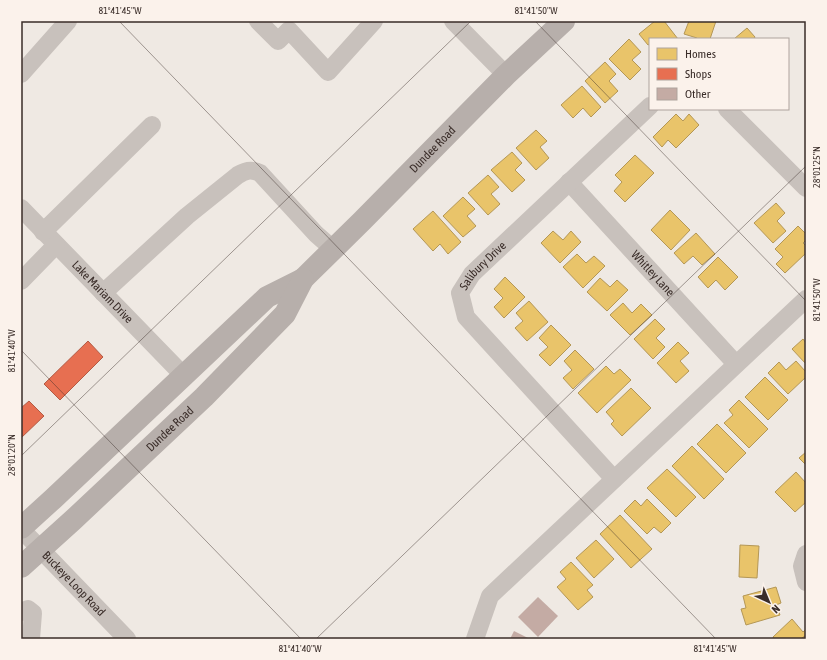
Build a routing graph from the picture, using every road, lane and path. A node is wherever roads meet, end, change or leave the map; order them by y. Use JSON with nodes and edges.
{"nodes":[{"id":1,"x":68,"y":21,"type":"edge"},
{"id":2,"x":258,"y":21,"type":"edge"},
{"id":3,"x":374,"y":21,"type":"edge"},
{"id":4,"x":453,"y":21,"type":"edge"},
{"id":5,"x":564,"y":21,"type":"edge"},
{"id":6,"x":293,"y":26,"type":"edge"},
{"id":7,"x":21,"y":74,"type":"edge"},
{"id":8,"x":506,"y":75,"type":"junction"},
{"id":9,"x":649,"y":107,"type":"edge"},
{"id":10,"x":728,"y":110,"type":"edge"},
{"id":11,"x":152,"y":125,"type":"dead end"},
{"id":12,"x":569,"y":182,"type":"junction"},
{"id":13,"x":806,"y":188,"type":"edge"},
{"id":14,"x":21,"y":208,"type":"edge"},
{"id":15,"x":44,"y":232,"type":"junction"},
{"id":16,"x":56,"y":245,"type":"junction"},
{"id":17,"x":333,"y":249,"type":"junction"},
{"id":18,"x":303,"y":279,"type":"junction"},
{"id":19,"x":21,"y":281,"type":"edge"},
{"id":20,"x":103,"y":293,"type":"junction"},
{"id":21,"x":806,"y":299,"type":"edge"},
{"id":22,"x":736,"y":364,"type":"junction"},
{"id":23,"x":184,"y":376,"type":"junction"},
{"id":24,"x":614,"y":479,"type":"junction"},
{"id":25,"x":21,"y":528,"type":"edge"},
{"id":26,"x":41,"y":549,"type":"junction"},
{"id":27,"x":21,"y":567,"type":"edge"},
{"id":28,"x":21,"y":612,"type":"edge"},
{"id":29,"x":31,"y":639,"type":"edge"},
{"id":30,"x":127,"y":639,"type":"edge"},
{"id":31,"x":475,"y":639,"type":"edge"}],
"edges":[{"from":1,"to":7,"type":"street"},
{"from":2,"to":6,"type":"street"},
{"from":3,"to":6,"type":"street"},
{"from":4,"to":8,"type":"street"},
{"from":5,"to":8,"type":"main road","name":"Dundee Road"},
{"from":8,"to":17,"type":"main road","name":"Dundee Road"},
{"from":9,"to":12,"type":"street","name":"Salibury Drive"},
{"from":10,"to":13,"type":"street"},
{"from":11,"to":15,"type":"street"},
{"from":12,"to":22,"type":"street","name":"Whitley Lane"},
{"from":12,"to":24,"type":"street","name":"Salibury Drive"},
{"from":14,"to":15,"type":"street","name":"Lake Mariam Drive"},
{"from":15,"to":16,"type":"street","name":"Lake Mariam Drive"},
{"from":16,"to":19,"type":"street"},
{"from":16,"to":20,"type":"street","name":"Lake Mariam Drive"},
{"from":17,"to":18,"type":"main road","name":"Dundee Road"},
{"from":17,"to":20,"type":"street"},
{"from":18,"to":23,"type":"main road","name":"Dundee Road"},
{"from":18,"to":26,"type":"main road","name":"Dundee Road"},
{"from":20,"to":23,"type":"street","name":"Lake Mariam Drive"},
{"from":21,"to":22,"type":"street"},
{"from":22,"to":24,"type":"street"},
{"from":23,"to":25,"type":"main road","name":"Dundee Road"},
{"from":24,"to":31,"type":"street"},
{"from":25,"to":26,"type":"street","name":"Buckeye Loop Road"},
{"from":26,"to":27,"type":"main road","name":"Dundee Road"},
{"from":26,"to":30,"type":"street","name":"Buckeye Loop Road"},
{"from":28,"to":29,"type":"street"}]}
